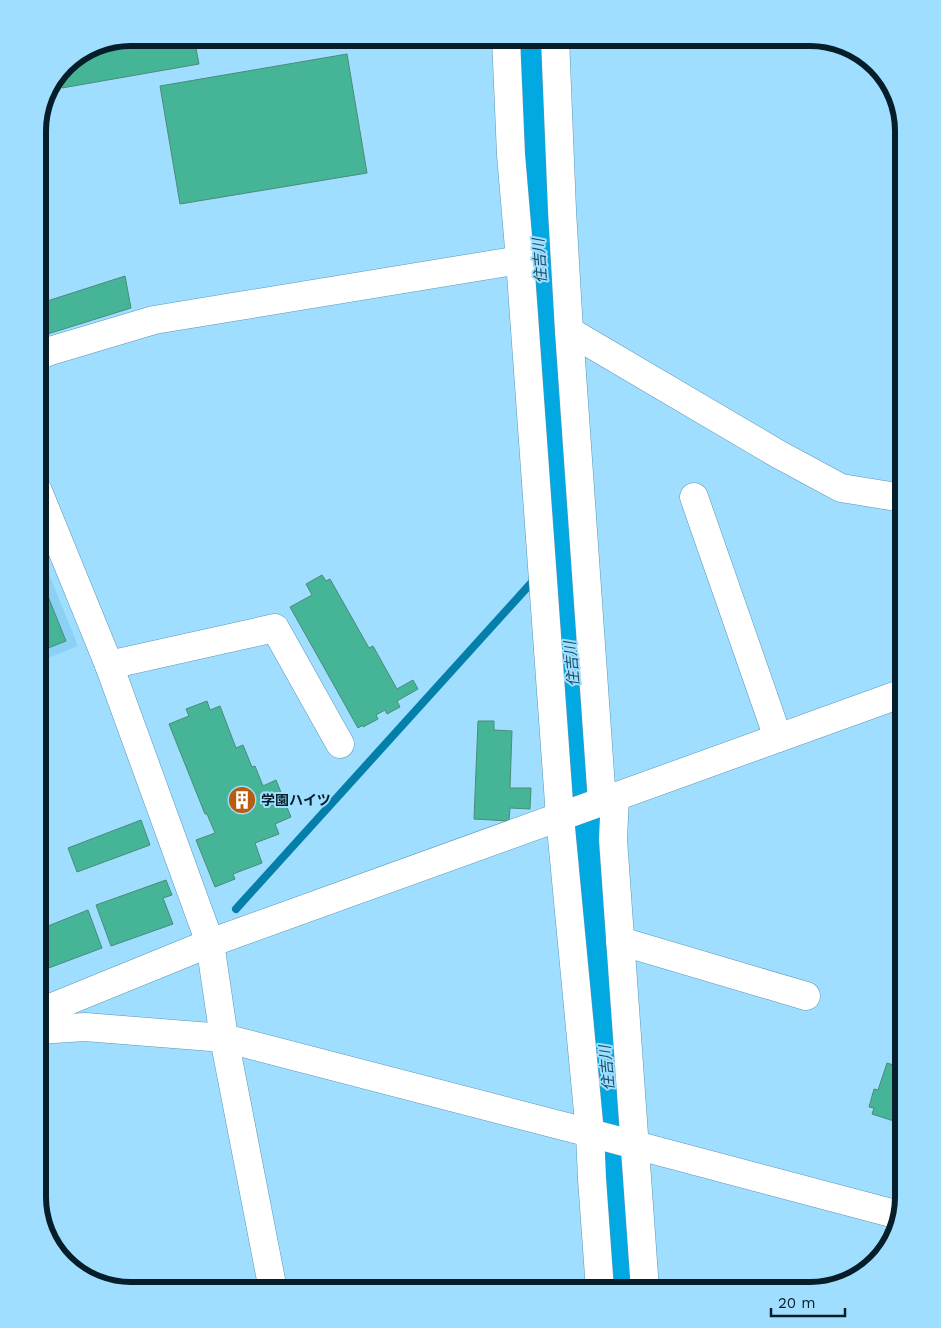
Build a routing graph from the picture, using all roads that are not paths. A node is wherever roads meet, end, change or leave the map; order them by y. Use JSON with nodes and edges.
{"nodes":[{"id":1,"x":506,"y":46,"type":"edge"},
{"id":2,"x":554,"y":46,"type":"edge"},
{"id":3,"x":520,"y":260,"type":"junction"},
{"id":4,"x":569,"y":331,"type":"junction"},
{"id":5,"x":46,"y":354,"type":"edge"},
{"id":6,"x":694,"y":497,"type":"dead end"},
{"id":7,"x":895,"y":497,"type":"edge"},
{"id":8,"x":46,"y":511,"type":"edge"},
{"id":9,"x":109,"y":665,"type":"junction"},
{"id":10,"x":895,"y":696,"type":"edge"},
{"id":11,"x":778,"y":738,"type":"junction"},
{"id":12,"x":340,"y":744,"type":"dead end"},
{"id":13,"x":608,"y":799,"type":"junction"},
{"id":14,"x":560,"y":817,"type":"junction"},
{"id":15,"x":620,"y":941,"type":"junction"},
{"id":16,"x":210,"y":943,"type":"junction"},
{"id":17,"x":806,"y":996,"type":"dead end"},
{"id":18,"x":46,"y":1010,"type":"edge"},
{"id":19,"x":46,"y":1029,"type":"edge"},
{"id":20,"x":224,"y":1038,"type":"junction"},
{"id":21,"x":590,"y":1133,"type":"junction"},
{"id":22,"x":635,"y":1145,"type":"junction"},
{"id":23,"x":893,"y":1213,"type":"edge"},
{"id":24,"x":271,"y":1282,"type":"edge"},
{"id":25,"x":599,"y":1282,"type":"edge"},
{"id":26,"x":644,"y":1282,"type":"edge"}],
"edges":[{"from":1,"to":3,"type":"street"},
{"from":2,"to":4,"type":"street"},
{"from":3,"to":5,"type":"street"},
{"from":3,"to":14,"type":"street"},
{"from":4,"to":7,"type":"street"},
{"from":4,"to":13,"type":"street"},
{"from":6,"to":11,"type":"street"},
{"from":8,"to":9,"type":"street"},
{"from":9,"to":12,"type":"street"},
{"from":9,"to":16,"type":"street"},
{"from":10,"to":11,"type":"street"},
{"from":11,"to":13,"type":"street"},
{"from":13,"to":14,"type":"street"},
{"from":13,"to":15,"type":"street"},
{"from":14,"to":16,"type":"street"},
{"from":14,"to":21,"type":"street"},
{"from":15,"to":17,"type":"street"},
{"from":15,"to":22,"type":"street"},
{"from":16,"to":18,"type":"street"},
{"from":16,"to":20,"type":"street"},
{"from":19,"to":20,"type":"street"},
{"from":20,"to":21,"type":"street"},
{"from":20,"to":24,"type":"street"},
{"from":21,"to":22,"type":"street"},
{"from":21,"to":25,"type":"street"},
{"from":22,"to":23,"type":"street"},
{"from":22,"to":26,"type":"street"}]}
